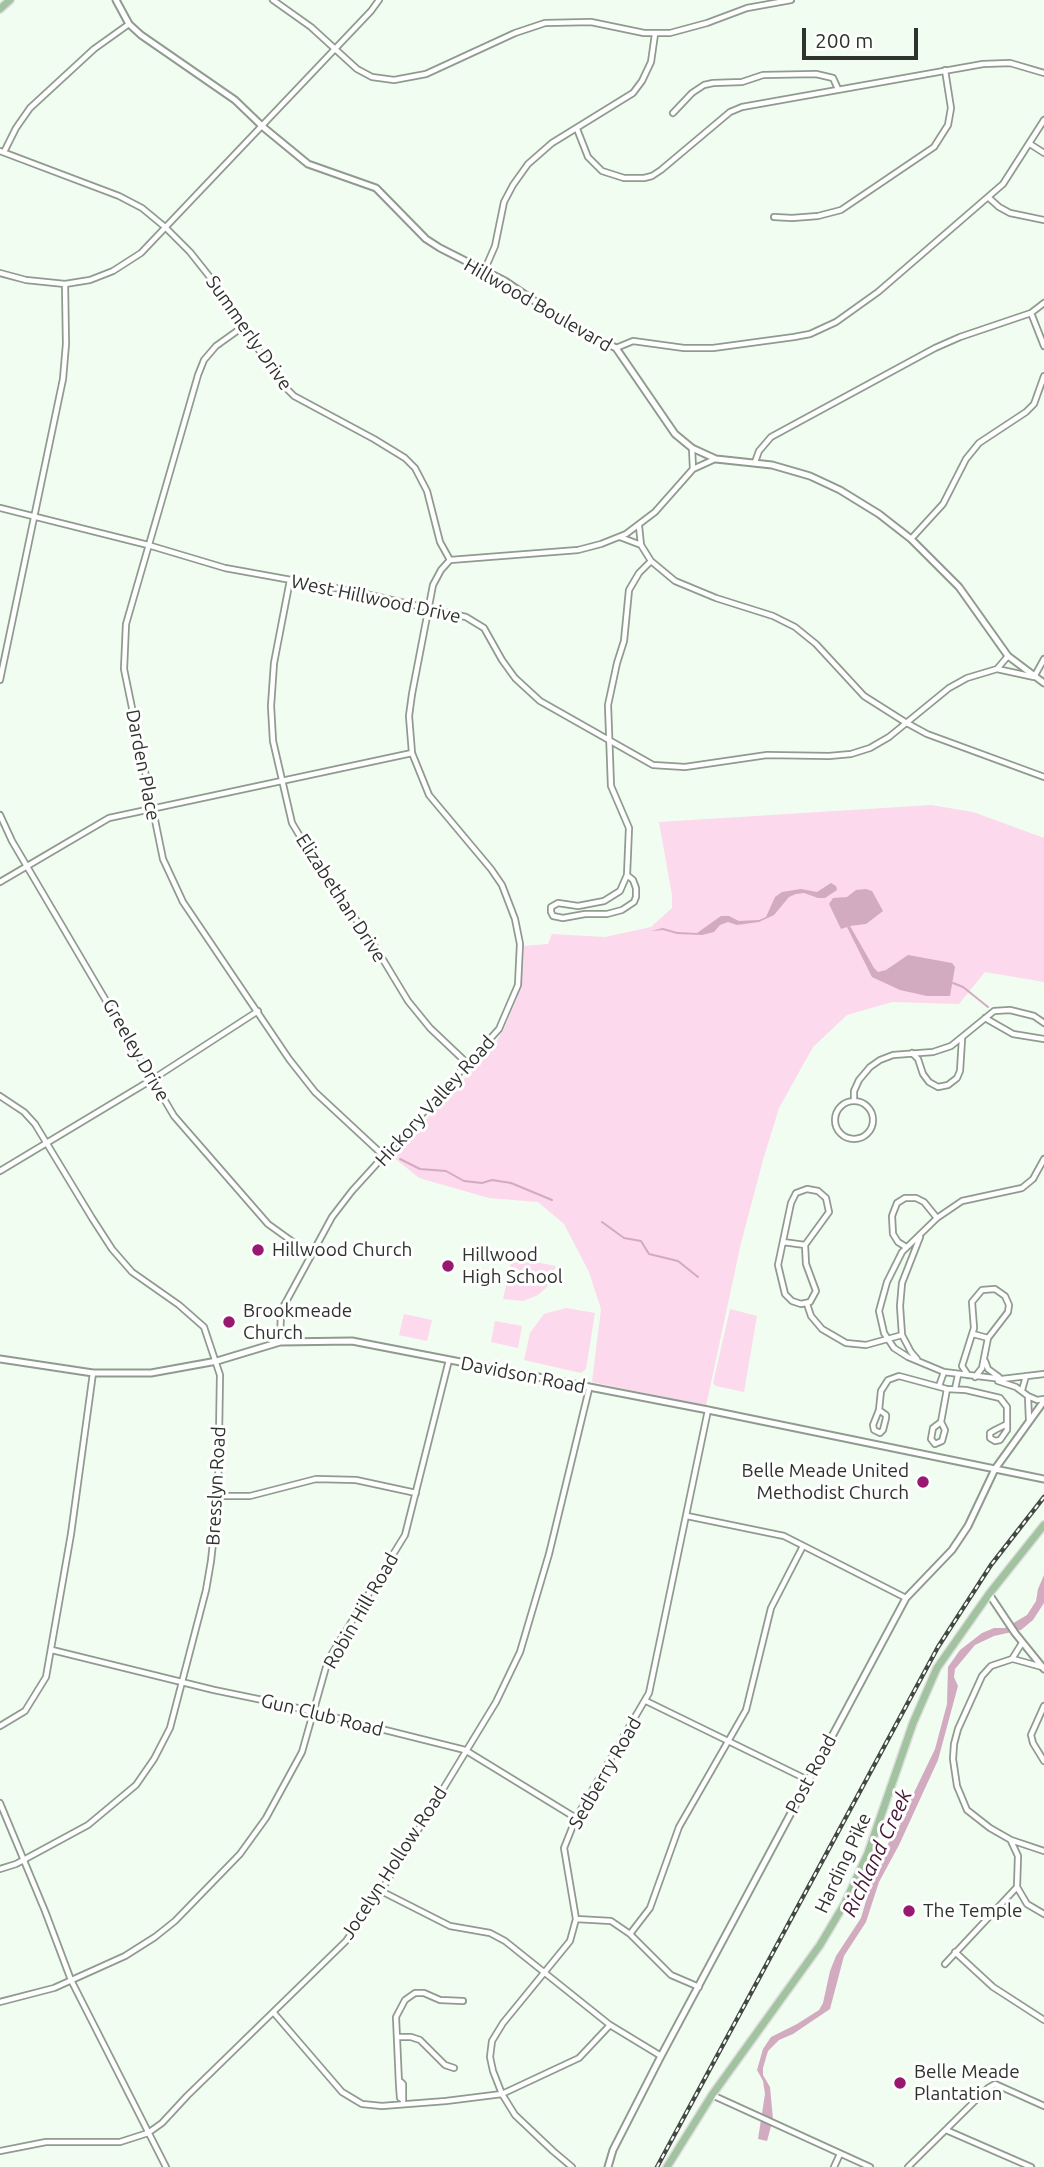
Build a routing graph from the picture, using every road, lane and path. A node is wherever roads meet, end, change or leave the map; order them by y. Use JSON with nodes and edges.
{"nodes":[{"id":1,"x":9,"y":0,"type":"edge"},
{"id":2,"x":116,"y":0,"type":"edge"},
{"id":3,"x":273,"y":0,"type":"edge"},
{"id":4,"x":379,"y":0,"type":"edge"},
{"id":5,"x":791,"y":0,"type":"edge"},
{"id":6,"x":0,"y":9,"type":"edge"},
{"id":7,"x":129,"y":24,"type":"junction"},
{"id":8,"x":655,"y":34,"type":"junction"},
{"id":9,"x":334,"y":48,"type":"junction"},
{"id":10,"x":945,"y":69,"type":"junction"},
{"id":11,"x":1044,"y":73,"type":"edge"},
{"id":12,"x":838,"y":89,"type":"junction"},
{"id":13,"x":673,"y":113,"type":"dead end"},
{"id":14,"x":1044,"y":120,"type":"edge"},
{"id":15,"x":262,"y":127,"type":"junction"},
{"id":16,"x":577,"y":129,"type":"junction"},
{"id":17,"x":1030,"y":144,"type":"junction"},
{"id":18,"x":2,"y":152,"type":"edge"},
{"id":19,"x":1044,"y":153,"type":"edge"},
{"id":20,"x":989,"y":198,"type":"junction"},
{"id":21,"x":774,"y":217,"type":"dead end"},
{"id":22,"x":1044,"y":220,"type":"edge"},
{"id":23,"x":165,"y":228,"type":"junction"},
{"id":24,"x":485,"y":270,"type":"junction"},
{"id":25,"x":0,"y":272,"type":"edge"},
{"id":26,"x":65,"y":284,"type":"junction"},
{"id":27,"x":1044,"y":303,"type":"edge"},
{"id":28,"x":1031,"y":313,"type":"junction"},
{"id":29,"x":244,"y":326,"type":"junction"},
{"id":30,"x":1044,"y":346,"type":"edge"},
{"id":31,"x":616,"y":348,"type":"junction"},
{"id":32,"x":1044,"y":376,"type":"edge"},
{"id":33,"x":692,"y":448,"type":"junction"},
{"id":34,"x":716,"y":458,"type":"junction"},
{"id":35,"x":755,"y":462,"type":"junction"},
{"id":36,"x":693,"y":469,"type":"junction"},
{"id":37,"x":0,"y":508,"type":"edge"},
{"id":38,"x":35,"y":515,"type":"junction"},
{"id":39,"x":639,"y":526,"type":"junction"},
{"id":40,"x":620,"y":537,"type":"junction"},
{"id":41,"x":911,"y":538,"type":"junction"},
{"id":42,"x":148,"y":545,"type":"junction"},
{"id":43,"x":642,"y":545,"type":"junction"},
{"id":44,"x":450,"y":561,"type":"junction"},
{"id":45,"x":651,"y":561,"type":"junction"},
{"id":46,"x":290,"y":580,"type":"junction"},
{"id":47,"x":428,"y":607,"type":"junction"},
{"id":48,"x":1008,"y":656,"type":"junction"},
{"id":49,"x":1044,"y":659,"type":"edge"},
{"id":50,"x":997,"y":669,"type":"junction"},
{"id":51,"x":1034,"y":677,"type":"junction"},
{"id":52,"x":0,"y":680,"type":"edge"},
{"id":53,"x":1044,"y":683,"type":"edge"},
{"id":54,"x":905,"y":722,"type":"junction"},
{"id":55,"x":609,"y":742,"type":"junction"},
{"id":56,"x":412,"y":753,"type":"junction"},
{"id":57,"x":1044,"y":777,"type":"edge"},
{"id":58,"x":283,"y":781,"type":"junction"},
{"id":59,"x":151,"y":808,"type":"junction"},
{"id":60,"x":0,"y":815,"type":"edge"},
{"id":61,"x":26,"y":866,"type":"junction"},
{"id":62,"x":627,"y":875,"type":"junction"},
{"id":63,"x":0,"y":882,"type":"edge"},
{"id":64,"x":604,"y":901,"type":"junction"},
{"id":65,"x":607,"y":914,"type":"junction"},
{"id":66,"x":258,"y":1011,"type":"junction"},
{"id":67,"x":985,"y":1018,"type":"junction"},
{"id":68,"x":1044,"y":1023,"type":"edge"},
{"id":69,"x":962,"y":1038,"type":"junction"},
{"id":70,"x":1044,"y":1039,"type":"edge"},
{"id":71,"x":951,"y":1046,"type":"junction"},
{"id":72,"x":931,"y":1052,"type":"junction"},
{"id":73,"x":911,"y":1053,"type":"junction"},
{"id":74,"x":960,"y":1053,"type":"junction"},
{"id":75,"x":468,"y":1065,"type":"junction"},
{"id":76,"x":922,"y":1068,"type":"junction"},
{"id":77,"x":153,"y":1079,"type":"junction"},
{"id":78,"x":0,"y":1097,"type":"edge"},
{"id":79,"x":853,"y":1101,"type":"junction"},
{"id":80,"x":47,"y":1144,"type":"junction"},
{"id":81,"x":385,"y":1157,"type":"junction"},
{"id":82,"x":1044,"y":1159,"type":"edge"},
{"id":83,"x":0,"y":1171,"type":"edge"},
{"id":84,"x":937,"y":1218,"type":"junction"},
{"id":85,"x":923,"y":1233,"type":"junction"},
{"id":86,"x":782,"y":1242,"type":"junction"},
{"id":87,"x":805,"y":1245,"type":"junction"},
{"id":88,"x":906,"y":1247,"type":"junction"},
{"id":89,"x":311,"y":1255,"type":"junction"},
{"id":90,"x":807,"y":1304,"type":"junction"},
{"id":91,"x":974,"y":1334,"type":"junction"},
{"id":92,"x":902,"y":1335,"type":"junction"},
{"id":93,"x":988,"y":1338,"type":"junction"},
{"id":94,"x":886,"y":1340,"type":"junction"},
{"id":95,"x":280,"y":1342,"type":"junction"},
{"id":96,"x":0,"y":1359,"type":"edge"},
{"id":97,"x":449,"y":1360,"type":"junction"},
{"id":98,"x":984,"y":1360,"type":"junction"},
{"id":99,"x":217,"y":1361,"type":"junction"},
{"id":100,"x":921,"y":1362,"type":"junction"},
{"id":101,"x":962,"y":1366,"type":"junction"},
{"id":102,"x":944,"y":1372,"type":"junction"},
{"id":103,"x":93,"y":1373,"type":"junction"},
{"id":104,"x":951,"y":1373,"type":"junction"},
{"id":105,"x":1044,"y":1374,"type":"edge"},
{"id":106,"x":958,"y":1375,"type":"junction"},
{"id":107,"x":972,"y":1376,"type":"junction"},
{"id":108,"x":1026,"y":1376,"type":"junction"},
{"id":109,"x":985,"y":1378,"type":"junction"},
{"id":110,"x":1002,"y":1378,"type":"junction"},
{"id":111,"x":939,"y":1386,"type":"junction"},
{"id":112,"x":589,"y":1389,"type":"junction"},
{"id":113,"x":947,"y":1389,"type":"junction"},
{"id":114,"x":955,"y":1389,"type":"junction"},
{"id":115,"x":1022,"y":1390,"type":"junction"},
{"id":116,"x":1028,"y":1396,"type":"junction"},
{"id":117,"x":1044,"y":1400,"type":"edge"},
{"id":118,"x":708,"y":1410,"type":"junction"},
{"id":119,"x":879,"y":1410,"type":"junction"},
{"id":120,"x":941,"y":1422,"type":"junction"},
{"id":121,"x":1029,"y":1422,"type":"junction"},
{"id":122,"x":1007,"y":1424,"type":"dead end"},
{"id":123,"x":995,"y":1469,"type":"junction"},
{"id":124,"x":1044,"y":1479,"type":"edge"},
{"id":125,"x":416,"y":1493,"type":"junction"},
{"id":126,"x":218,"y":1496,"type":"junction"},
{"id":127,"x":687,"y":1516,"type":"junction"},
{"id":128,"x":1044,"y":1526,"type":"edge"},
{"id":129,"x":803,"y":1546,"type":"junction"},
{"id":130,"x":989,"y":1594,"type":"junction"},
{"id":131,"x":906,"y":1598,"type":"junction"},
{"id":132,"x":1022,"y":1643,"type":"junction"},
{"id":133,"x":52,"y":1650,"type":"junction"},
{"id":134,"x":1012,"y":1659,"type":"junction"},
{"id":135,"x":1043,"y":1668,"type":"edge"},
{"id":136,"x":183,"y":1683,"type":"junction"},
{"id":137,"x":646,"y":1701,"type":"junction"},
{"id":138,"x":1044,"y":1706,"type":"edge"},
{"id":139,"x":314,"y":1712,"type":"junction"},
{"id":140,"x":0,"y":1726,"type":"edge"},
{"id":141,"x":728,"y":1741,"type":"junction"},
{"id":142,"x":465,"y":1751,"type":"junction"},
{"id":143,"x":1044,"y":1760,"type":"edge"},
{"id":144,"x":808,"y":1780,"type":"junction"},
{"id":145,"x":0,"y":1803,"type":"edge"},
{"id":146,"x":576,"y":1818,"type":"junction"},
{"id":147,"x":1011,"y":1840,"type":"junction"},
{"id":148,"x":1044,"y":1851,"type":"edge"},
{"id":149,"x":24,"y":1860,"type":"junction"},
{"id":150,"x":0,"y":1869,"type":"edge"},
{"id":151,"x":1017,"y":1887,"type":"junction"},
{"id":152,"x":381,"y":1891,"type":"junction"},
{"id":153,"x":1044,"y":1914,"type":"edge"},
{"id":154,"x":576,"y":1919,"type":"junction"},
{"id":155,"x":630,"y":1934,"type":"junction"},
{"id":156,"x":955,"y":1952,"type":"junction"},
{"id":157,"x":945,"y":1964,"type":"dead end"},
{"id":158,"x":543,"y":1973,"type":"junction"},
{"id":159,"x":71,"y":1980,"type":"junction"},
{"id":160,"x":699,"y":1987,"type":"junction"},
{"id":161,"x":463,"y":2001,"type":"dead end"},
{"id":162,"x":0,"y":2002,"type":"edge"},
{"id":163,"x":274,"y":2013,"type":"junction"},
{"id":164,"x":1044,"y":2020,"type":"edge"},
{"id":165,"x":610,"y":2025,"type":"junction"},
{"id":166,"x":397,"y":2037,"type":"junction"},
{"id":167,"x":661,"y":2056,"type":"junction"},
{"id":168,"x":454,"y":2068,"type":"dead end"},
{"id":169,"x":502,"y":2094,"type":"junction"},
{"id":170,"x":712,"y":2095,"type":"junction"},
{"id":171,"x":403,"y":2103,"type":"junction"},
{"id":172,"x":1044,"y":2106,"type":"edge"},
{"id":173,"x":946,"y":2130,"type":"junction"},
{"id":174,"x":148,"y":2133,"type":"junction"},
{"id":175,"x":0,"y":2151,"type":"edge"},
{"id":176,"x":840,"y":2154,"type":"junction"},
{"id":177,"x":569,"y":2166,"type":"edge"},
{"id":178,"x":166,"y":2167,"type":"edge"},
{"id":179,"x":608,"y":2167,"type":"edge"},
{"id":180,"x":667,"y":2167,"type":"edge"},
{"id":181,"x":834,"y":2167,"type":"edge"},
{"id":182,"x":870,"y":2167,"type":"edge"},
{"id":183,"x":908,"y":2167,"type":"edge"},
{"id":184,"x":1031,"y":2167,"type":"edge"}],
"edges":[{"from":1,"to":6,"type":"main road"},
{"from":2,"to":7,"type":"street","name":"Hillwood Boulevard"},
{"from":3,"to":9,"type":"street"},
{"from":4,"to":9,"type":"street"},
{"from":5,"to":8,"type":"street"},
{"from":7,"to":15,"type":"street","name":"Hillwood Boulevard"},
{"from":7,"to":18,"type":"street"},
{"from":8,"to":9,"type":"street"},
{"from":8,"to":16,"type":"street"},
{"from":9,"to":15,"type":"street"},
{"from":10,"to":11,"type":"street"},
{"from":10,"to":12,"type":"street"},
{"from":10,"to":21,"type":"street"},
{"from":12,"to":13,"type":"street"},
{"from":12,"to":16,"type":"street"},
{"from":14,"to":17,"type":"street"},
{"from":15,"to":23,"type":"street"},
{"from":15,"to":24,"type":"street","name":"Hillwood Boulevard"},
{"from":16,"to":24,"type":"street"},
{"from":17,"to":19,"type":"street"},
{"from":17,"to":20,"type":"street"},
{"from":18,"to":23,"type":"street","name":"Summerly Drive"},
{"from":20,"to":22,"type":"street"},
{"from":20,"to":31,"type":"street"},
{"from":23,"to":26,"type":"street"},
{"from":23,"to":29,"type":"street","name":"Summerly Drive"},
{"from":24,"to":31,"type":"street","name":"Hillwood Boulevard"},
{"from":25,"to":26,"type":"street"},
{"from":26,"to":38,"type":"street"},
{"from":27,"to":28,"type":"street"},
{"from":28,"to":30,"type":"street"},
{"from":28,"to":35,"type":"street"},
{"from":29,"to":42,"type":"street","name":"Darden Place"},
{"from":29,"to":44,"type":"street","name":"Summerly Drive"},
{"from":31,"to":33,"type":"street","name":"Hillwood Boulevard"},
{"from":32,"to":41,"type":"street"},
{"from":33,"to":34,"type":"street","name":"Hillwood Boulevard"},
{"from":33,"to":36,"type":"street"},
{"from":34,"to":35,"type":"street","name":"Hillwood Boulevard"},
{"from":34,"to":36,"type":"street"},
{"from":35,"to":41,"type":"street","name":"Hillwood Boulevard"},
{"from":36,"to":39,"type":"street"},
{"from":37,"to":38,"type":"street","name":"West Hillwood Drive"},
{"from":38,"to":42,"type":"street","name":"West Hillwood Drive"},
{"from":38,"to":52,"type":"street"},
{"from":39,"to":40,"type":"street"},
{"from":39,"to":43,"type":"street"},
{"from":40,"to":43,"type":"street"},
{"from":40,"to":44,"type":"street"},
{"from":41,"to":48,"type":"street","name":"Hillwood Boulevard"},
{"from":42,"to":46,"type":"street","name":"West Hillwood Drive"},
{"from":42,"to":59,"type":"street","name":"Darden Place"},
{"from":43,"to":45,"type":"street"},
{"from":44,"to":47,"type":"street","name":"Hickory Valley Road"},
{"from":45,"to":54,"type":"street"},
{"from":45,"to":55,"type":"street"},
{"from":46,"to":47,"type":"street","name":"West Hillwood Drive"},
{"from":46,"to":58,"type":"street","name":"Elizabethan Drive"},
{"from":47,"to":55,"type":"street","name":"West Hillwood Drive"},
{"from":47,"to":56,"type":"street","name":"Hickory Valley Road"},
{"from":48,"to":50,"type":"street"},
{"from":48,"to":51,"type":"street","name":"Hillwood Boulevard"},
{"from":49,"to":51,"type":"street"},
{"from":50,"to":51,"type":"street"},
{"from":50,"to":54,"type":"street","name":"West Hillwood Drive"},
{"from":51,"to":53,"type":"street","name":"Hillwood Boulevard"},
{"from":54,"to":55,"type":"street","name":"West Hillwood Drive"},
{"from":54,"to":57,"type":"street"},
{"from":55,"to":62,"type":"street"},
{"from":56,"to":58,"type":"street"},
{"from":56,"to":75,"type":"street","name":"Hickory Valley Road"},
{"from":58,"to":59,"type":"street"},
{"from":58,"to":75,"type":"street","name":"Elizabethan Drive"},
{"from":59,"to":61,"type":"street"},
{"from":59,"to":66,"type":"street","name":"Darden Place"},
{"from":60,"to":61,"type":"street","name":"Greeley Drive"},
{"from":61,"to":63,"type":"street"},
{"from":61,"to":77,"type":"street","name":"Greeley Drive"},
{"from":62,"to":64,"type":"street"},
{"from":62,"to":65,"type":"street"},
{"from":64,"to":65,"type":"street"},
{"from":64,"to":65,"type":"street"},
{"from":66,"to":77,"type":"street"},
{"from":66,"to":81,"type":"street","name":"Darden Place"},
{"from":67,"to":68,"type":"street"},
{"from":67,"to":69,"type":"street"},
{"from":67,"to":70,"type":"street"},
{"from":69,"to":71,"type":"street"},
{"from":69,"to":74,"type":"street"},
{"from":71,"to":72,"type":"street"},
{"from":71,"to":74,"type":"street"},
{"from":72,"to":73,"type":"street"},
{"from":72,"to":76,"type":"street"},
{"from":73,"to":76,"type":"street"},
{"from":73,"to":79,"type":"street"},
{"from":74,"to":76,"type":"street"},
{"from":75,"to":81,"type":"street","name":"Hickory Valley Road"},
{"from":77,"to":80,"type":"street"},
{"from":77,"to":89,"type":"street","name":"Greeley Drive"},
{"from":78,"to":80,"type":"street","name":"Bresslyn Road"},
{"from":79,"to":79,"type":"street"},
{"from":80,"to":83,"type":"street"},
{"from":80,"to":99,"type":"street","name":"Bresslyn Road"},
{"from":81,"to":89,"type":"street","name":"Hickory Valley Road"},
{"from":82,"to":84,"type":"street"},
{"from":84,"to":85,"type":"street"},
{"from":84,"to":88,"type":"street"},
{"from":85,"to":88,"type":"street"},
{"from":85,"to":92,"type":"street"},
{"from":86,"to":87,"type":"street"},
{"from":86,"to":87,"type":"street"},
{"from":86,"to":90,"type":"street"},
{"from":87,"to":90,"type":"street"},
{"from":88,"to":94,"type":"street"},
{"from":89,"to":95,"type":"street","name":"Hickory Valley Road"},
{"from":90,"to":94,"type":"street"},
{"from":91,"to":93,"type":"street"},
{"from":91,"to":93,"type":"street"},
{"from":91,"to":101,"type":"street"},
{"from":92,"to":94,"type":"street"},
{"from":92,"to":100,"type":"street"},
{"from":93,"to":98,"type":"street"},
{"from":94,"to":100,"type":"street"},
{"from":95,"to":97,"type":"street","name":"Davidson Road"},
{"from":95,"to":99,"type":"street","name":"Davidson Road"},
{"from":96,"to":103,"type":"street","name":"Davidson Road"},
{"from":97,"to":112,"type":"street","name":"Davidson Road"},
{"from":97,"to":125,"type":"street","name":"Robin Hill Road"},
{"from":98,"to":107,"type":"street"},
{"from":98,"to":110,"type":"street"},
{"from":99,"to":103,"type":"street","name":"Davidson Road"},
{"from":99,"to":126,"type":"street","name":"Bresslyn Road"},
{"from":100,"to":102,"type":"street"},
{"from":101,"to":104,"type":"street"},
{"from":101,"to":107,"type":"street"},
{"from":102,"to":104,"type":"street"},
{"from":102,"to":111,"type":"street"},
{"from":103,"to":133,"type":"street"},
{"from":104,"to":106,"type":"street"},
{"from":105,"to":108,"type":"street"},
{"from":106,"to":107,"type":"street"},
{"from":106,"to":114,"type":"street"},
{"from":107,"to":109,"type":"street"},
{"from":108,"to":110,"type":"street"},
{"from":108,"to":115,"type":"street"},
{"from":109,"to":110,"type":"street"},
{"from":109,"to":115,"type":"street"},
{"from":111,"to":113,"type":"street"},
{"from":111,"to":119,"type":"street"},
{"from":112,"to":118,"type":"street","name":"Davidson Road"},
{"from":112,"to":142,"type":"street","name":"Jocelyn Hollow Road"},
{"from":113,"to":114,"type":"street"},
{"from":113,"to":120,"type":"street"},
{"from":114,"to":122,"type":"street"},
{"from":115,"to":116,"type":"street"},
{"from":116,"to":117,"type":"street"},
{"from":116,"to":121,"type":"street"},
{"from":117,"to":121,"type":"street","name":"Post Road"},
{"from":118,"to":123,"type":"street","name":"Davidson Road"},
{"from":118,"to":127,"type":"street","name":"Sedberry Road"},
{"from":119,"to":119,"type":"street"},
{"from":120,"to":120,"type":"street"},
{"from":121,"to":123,"type":"street","name":"Post Road"},
{"from":123,"to":124,"type":"street","name":"Davidson Road"},
{"from":123,"to":131,"type":"street","name":"Post Road"},
{"from":125,"to":126,"type":"street"},
{"from":125,"to":139,"type":"street","name":"Robin Hill Road"},
{"from":126,"to":136,"type":"street","name":"Bresslyn Road"},
{"from":127,"to":129,"type":"street"},
{"from":127,"to":137,"type":"street","name":"Sedberry Road"},
{"from":128,"to":130,"type":"main road","name":"Harding Pike"},
{"from":129,"to":131,"type":"street"},
{"from":129,"to":141,"type":"street"},
{"from":130,"to":132,"type":"street"},
{"from":130,"to":170,"type":"main road","name":"Harding Pike"},
{"from":131,"to":144,"type":"street","name":"Post Road"},
{"from":132,"to":134,"type":"street"},
{"from":132,"to":135,"type":"street"},
{"from":133,"to":136,"type":"street","name":"Gun Club Road"},
{"from":133,"to":140,"type":"street"},
{"from":134,"to":135,"type":"street"},
{"from":134,"to":147,"type":"street"},
{"from":136,"to":139,"type":"street","name":"Gun Club Road"},
{"from":136,"to":149,"type":"street","name":"Bresslyn Road"},
{"from":137,"to":141,"type":"street"},
{"from":137,"to":146,"type":"street","name":"Sedberry Road"},
{"from":138,"to":143,"type":"street"},
{"from":139,"to":142,"type":"street","name":"Gun Club Road"},
{"from":139,"to":159,"type":"street","name":"Robin Hill Road"},
{"from":141,"to":144,"type":"street"},
{"from":141,"to":155,"type":"street"},
{"from":142,"to":146,"type":"street","name":"Gun Club Road"},
{"from":142,"to":152,"type":"street","name":"Jocelyn Hollow Road"},
{"from":144,"to":160,"type":"street","name":"Post Road"},
{"from":145,"to":149,"type":"street"},
{"from":146,"to":154,"type":"street","name":"Sedberry Road"},
{"from":147,"to":148,"type":"street"},
{"from":147,"to":151,"type":"street"},
{"from":149,"to":150,"type":"street","name":"Bresslyn Road"},
{"from":149,"to":159,"type":"street"},
{"from":151,"to":153,"type":"street"},
{"from":151,"to":156,"type":"street"},
{"from":152,"to":158,"type":"street"},
{"from":152,"to":163,"type":"street","name":"Jocelyn Hollow Road"},
{"from":154,"to":155,"type":"street"},
{"from":154,"to":158,"type":"street"},
{"from":155,"to":160,"type":"street"},
{"from":156,"to":157,"type":"street"},
{"from":156,"to":164,"type":"street"},
{"from":158,"to":165,"type":"street"},
{"from":158,"to":169,"type":"street"},
{"from":159,"to":162,"type":"street","name":"Robin Hill Road"},
{"from":159,"to":174,"type":"street"},
{"from":160,"to":167,"type":"street","name":"Post Road"},
{"from":161,"to":166,"type":"street"},
{"from":163,"to":171,"type":"street"},
{"from":163,"to":174,"type":"street","name":"Jocelyn Hollow Road"},
{"from":165,"to":167,"type":"street"},
{"from":165,"to":169,"type":"street"},
{"from":166,"to":168,"type":"street"},
{"from":166,"to":171,"type":"street"},
{"from":167,"to":179,"type":"street","name":"Post Road"},
{"from":169,"to":171,"type":"street"},
{"from":169,"to":177,"type":"street"},
{"from":170,"to":176,"type":"street"},
{"from":170,"to":180,"type":"main road","name":"Harding Pike"},
{"from":172,"to":173,"type":"street"},
{"from":173,"to":183,"type":"street"},
{"from":173,"to":184,"type":"street"},
{"from":174,"to":175,"type":"street","name":"Jocelyn Hollow Road"},
{"from":174,"to":178,"type":"street"},
{"from":176,"to":181,"type":"street"},
{"from":176,"to":182,"type":"street"}]}
